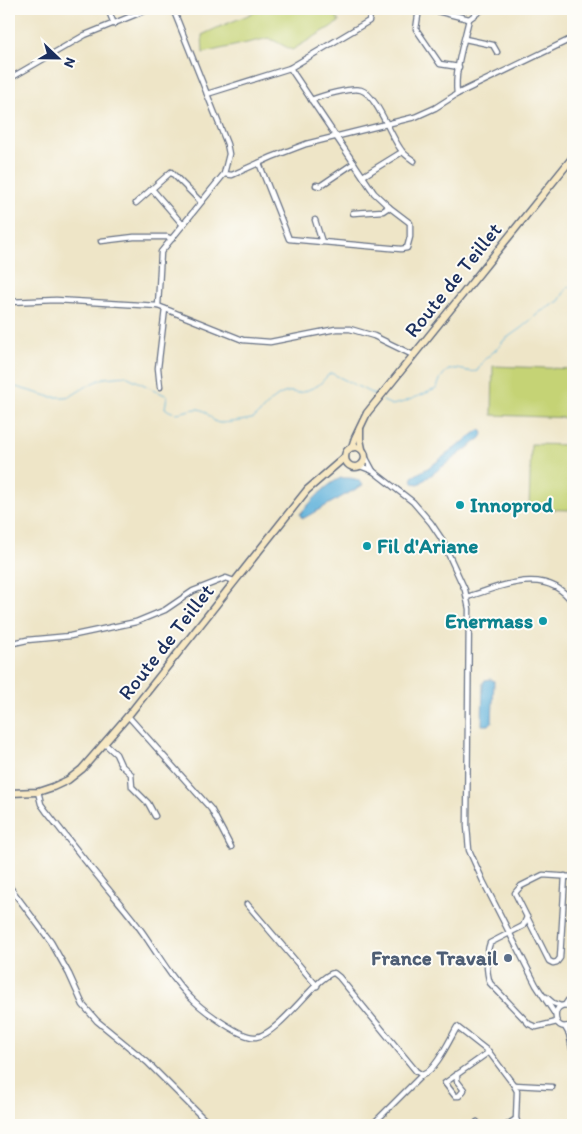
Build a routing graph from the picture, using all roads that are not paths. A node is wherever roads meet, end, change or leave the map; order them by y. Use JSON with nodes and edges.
{"nodes":[{"id":1,"x":108,"y":9,"type":"edge"},
{"id":2,"x":149,"y":9,"type":"edge"},
{"id":3,"x":173,"y":9,"type":"edge"},
{"id":4,"x":371,"y":9,"type":"edge"},
{"id":5,"x":419,"y":9,"type":"edge"},
{"id":6,"x":429,"y":9,"type":"edge"},
{"id":7,"x":482,"y":9,"type":"edge"},
{"id":8,"x":469,"y":19,"type":"junction"},
{"id":9,"x":114,"y":24,"type":"junction"},
{"id":10,"x":573,"y":38,"type":"edge"},
{"id":11,"x":465,"y":39,"type":"junction"},
{"id":12,"x":497,"y":52,"type":"dead end"},
{"id":13,"x":459,"y":67,"type":"junction"},
{"id":14,"x":290,"y":68,"type":"junction"},
{"id":15,"x":9,"y":79,"type":"edge"},
{"id":16,"x":207,"y":94,"type":"junction"},
{"id":17,"x":457,"y":94,"type":"junction"},
{"id":18,"x":311,"y":100,"type":"junction"},
{"id":19,"x":387,"y":124,"type":"junction"},
{"id":20,"x":337,"y":136,"type":"junction"},
{"id":21,"x":402,"y":152,"type":"junction"},
{"id":22,"x":573,"y":157,"type":"edge"},
{"id":23,"x":414,"y":161,"type":"dead end"},
{"id":24,"x":259,"y":163,"type":"junction"},
{"id":25,"x":354,"y":163,"type":"junction"},
{"id":26,"x":224,"y":174,"type":"junction"},
{"id":27,"x":363,"y":176,"type":"junction"},
{"id":28,"x":316,"y":185,"type":"dead end"},
{"id":29,"x":152,"y":189,"type":"junction"},
{"id":30,"x":201,"y":202,"type":"junction"},
{"id":31,"x":136,"y":204,"type":"dead end"},
{"id":32,"x":389,"y":207,"type":"junction"},
{"id":33,"x":353,"y":213,"type":"dead end"},
{"id":34,"x":315,"y":220,"type":"dead end"},
{"id":35,"x":183,"y":225,"type":"junction"},
{"id":36,"x":172,"y":239,"type":"junction"},
{"id":37,"x":101,"y":241,"type":"dead end"},
{"id":38,"x":322,"y":242,"type":"junction"},
{"id":39,"x":9,"y":302,"type":"edge"},
{"id":40,"x":158,"y":306,"type":"junction"},
{"id":41,"x":165,"y":309,"type":"junction"},
{"id":42,"x":413,"y":355,"type":"junction"},
{"id":43,"x":160,"y":387,"type":"dead end"},
{"id":44,"x":361,"y":426,"type":"junction"},
{"id":45,"x":352,"y":447,"type":"junction"},
{"id":46,"x":362,"y":449,"type":"junction"},
{"id":47,"x":345,"y":457,"type":"junction"},
{"id":48,"x":366,"y":458,"type":"junction"},
{"id":49,"x":349,"y":465,"type":"junction"},
{"id":50,"x":360,"y":466,"type":"junction"},
{"id":51,"x":373,"y":471,"type":"junction"},
{"id":52,"x":326,"y":473,"type":"junction"},
{"id":53,"x":234,"y":581,"type":"junction"},
{"id":54,"x":467,"y":597,"type":"junction"},
{"id":55,"x":573,"y":602,"type":"edge"},
{"id":56,"x":9,"y":644,"type":"edge"},
{"id":57,"x":128,"y":716,"type":"junction"},
{"id":58,"x":105,"y":744,"type":"junction"},
{"id":59,"x":38,"y":792,"type":"junction"},
{"id":60,"x":9,"y":793,"type":"edge"},
{"id":61,"x":155,"y":816,"type":"dead end"},
{"id":62,"x":231,"y":846,"type":"dead end"},
{"id":63,"x":565,"y":876,"type":"junction"},
{"id":64,"x":573,"y":877,"type":"edge"},
{"id":65,"x":9,"y":886,"type":"edge"},
{"id":66,"x":247,"y":904,"type":"dead end"},
{"id":67,"x":527,"y":917,"type":"junction"},
{"id":68,"x":523,"y":926,"type":"junction"},
{"id":69,"x":533,"y":929,"type":"junction"},
{"id":70,"x":509,"y":933,"type":"junction"},
{"id":71,"x":317,"y":986,"type":"junction"},
{"id":72,"x":541,"y":993,"type":"junction"},
{"id":73,"x":573,"y":993,"type":"edge"},
{"id":74,"x":563,"y":1006,"type":"junction"},
{"id":75,"x":573,"y":1008,"type":"edge"},
{"id":76,"x":555,"y":1014,"type":"junction"},
{"id":77,"x":557,"y":1022,"type":"junction"},
{"id":78,"x":573,"y":1024,"type":"edge"},
{"id":79,"x":565,"y":1027,"type":"junction"},
{"id":80,"x":573,"y":1034,"type":"edge"},
{"id":81,"x":489,"y":1052,"type":"junction"},
{"id":82,"x":573,"y":1054,"type":"edge"},
{"id":83,"x":457,"y":1074,"type":"junction"},
{"id":84,"x":422,"y":1075,"type":"junction"},
{"id":85,"x":514,"y":1085,"type":"junction"},
{"id":86,"x":552,"y":1087,"type":"dead end"},
{"id":87,"x":516,"y":1119,"type":"junction"},
{"id":88,"x":210,"y":1125,"type":"edge"},
{"id":89,"x":372,"y":1125,"type":"edge"},
{"id":90,"x":507,"y":1125,"type":"edge"},
{"id":91,"x":519,"y":1125,"type":"edge"}],
"edges":[{"from":1,"to":9,"type":"street"},
{"from":2,"to":9,"type":"street"},
{"from":3,"to":16,"type":"street"},
{"from":4,"to":14,"type":"street"},
{"from":5,"to":13,"type":"street"},
{"from":6,"to":8,"type":"street"},
{"from":7,"to":8,"type":"street"},
{"from":8,"to":11,"type":"street"},
{"from":9,"to":15,"type":"street"},
{"from":10,"to":17,"type":"street"},
{"from":11,"to":12,"type":"street"},
{"from":11,"to":13,"type":"street"},
{"from":13,"to":17,"type":"street"},
{"from":14,"to":16,"type":"street"},
{"from":14,"to":18,"type":"street"},
{"from":16,"to":26,"type":"street"},
{"from":17,"to":19,"type":"street"},
{"from":18,"to":19,"type":"street"},
{"from":18,"to":20,"type":"street"},
{"from":19,"to":20,"type":"street"},
{"from":19,"to":21,"type":"street"},
{"from":20,"to":24,"type":"street"},
{"from":20,"to":25,"type":"street"},
{"from":21,"to":23,"type":"street"},
{"from":21,"to":27,"type":"street"},
{"from":22,"to":42,"type":"main road","name":"Route de Teillet"},
{"from":24,"to":26,"type":"street"},
{"from":24,"to":38,"type":"street"},
{"from":25,"to":27,"type":"street"},
{"from":25,"to":28,"type":"street"},
{"from":26,"to":30,"type":"street"},
{"from":27,"to":32,"type":"street"},
{"from":29,"to":30,"type":"street"},
{"from":29,"to":31,"type":"street"},
{"from":29,"to":35,"type":"street"},
{"from":30,"to":35,"type":"street"},
{"from":32,"to":33,"type":"street"},
{"from":32,"to":38,"type":"street"},
{"from":34,"to":38,"type":"street"},
{"from":35,"to":36,"type":"street"},
{"from":36,"to":37,"type":"street"},
{"from":36,"to":40,"type":"street"},
{"from":39,"to":40,"type":"street"},
{"from":40,"to":41,"type":"street"},
{"from":41,"to":42,"type":"street"},
{"from":41,"to":43,"type":"street"},
{"from":42,"to":44,"type":"main road","name":"Route de Teillet"},
{"from":44,"to":45,"type":"main road","name":"Route de Teillet"},
{"from":44,"to":46,"type":"main road"},
{"from":45,"to":46,"type":"main road"},
{"from":45,"to":47,"type":"main road"},
{"from":46,"to":48,"type":"main road"},
{"from":47,"to":49,"type":"main road"},
{"from":47,"to":52,"type":"main road","name":"Route de Teillet"},
{"from":48,"to":50,"type":"main road"},
{"from":48,"to":51,"type":"street"},
{"from":49,"to":50,"type":"main road"},
{"from":49,"to":52,"type":"main road","name":"Route de Teillet"},
{"from":50,"to":51,"type":"street"},
{"from":51,"to":54,"type":"street"},
{"from":52,"to":53,"type":"main road","name":"Route de Teillet"},
{"from":53,"to":56,"type":"street"},
{"from":53,"to":57,"type":"main road","name":"Route de Teillet"},
{"from":54,"to":55,"type":"street"},
{"from":54,"to":70,"type":"street"},
{"from":57,"to":58,"type":"main road","name":"Route de Teillet"},
{"from":57,"to":62,"type":"street"},
{"from":58,"to":59,"type":"main road","name":"Route de Teillet"},
{"from":58,"to":61,"type":"street"},
{"from":59,"to":60,"type":"main road","name":"Route de Teillet"},
{"from":59,"to":71,"type":"street"},
{"from":63,"to":64,"type":"street"},
{"from":63,"to":67,"type":"street"},
{"from":63,"to":69,"type":"street"},
{"from":65,"to":88,"type":"street"},
{"from":66,"to":71,"type":"street"},
{"from":67,"to":68,"type":"street"},
{"from":67,"to":69,"type":"street"},
{"from":68,"to":69,"type":"street"},
{"from":68,"to":70,"type":"street"},
{"from":70,"to":72,"type":"street"},
{"from":70,"to":77,"type":"street"},
{"from":71,"to":84,"type":"street"},
{"from":72,"to":74,"type":"street"},
{"from":72,"to":76,"type":"street"},
{"from":73,"to":74,"type":"street"},
{"from":74,"to":75,"type":"street"},
{"from":74,"to":76,"type":"street"},
{"from":76,"to":77,"type":"street"},
{"from":77,"to":79,"type":"street"},
{"from":78,"to":79,"type":"street"},
{"from":78,"to":80,"type":"street"},
{"from":79,"to":82,"type":"street"},
{"from":81,"to":83,"type":"street"},
{"from":81,"to":84,"type":"street"},
{"from":81,"to":85,"type":"street"},
{"from":83,"to":83,"type":"street"},
{"from":84,"to":89,"type":"street"},
{"from":85,"to":86,"type":"street"},
{"from":85,"to":87,"type":"street"},
{"from":87,"to":90,"type":"street"},
{"from":87,"to":91,"type":"street"}]}
